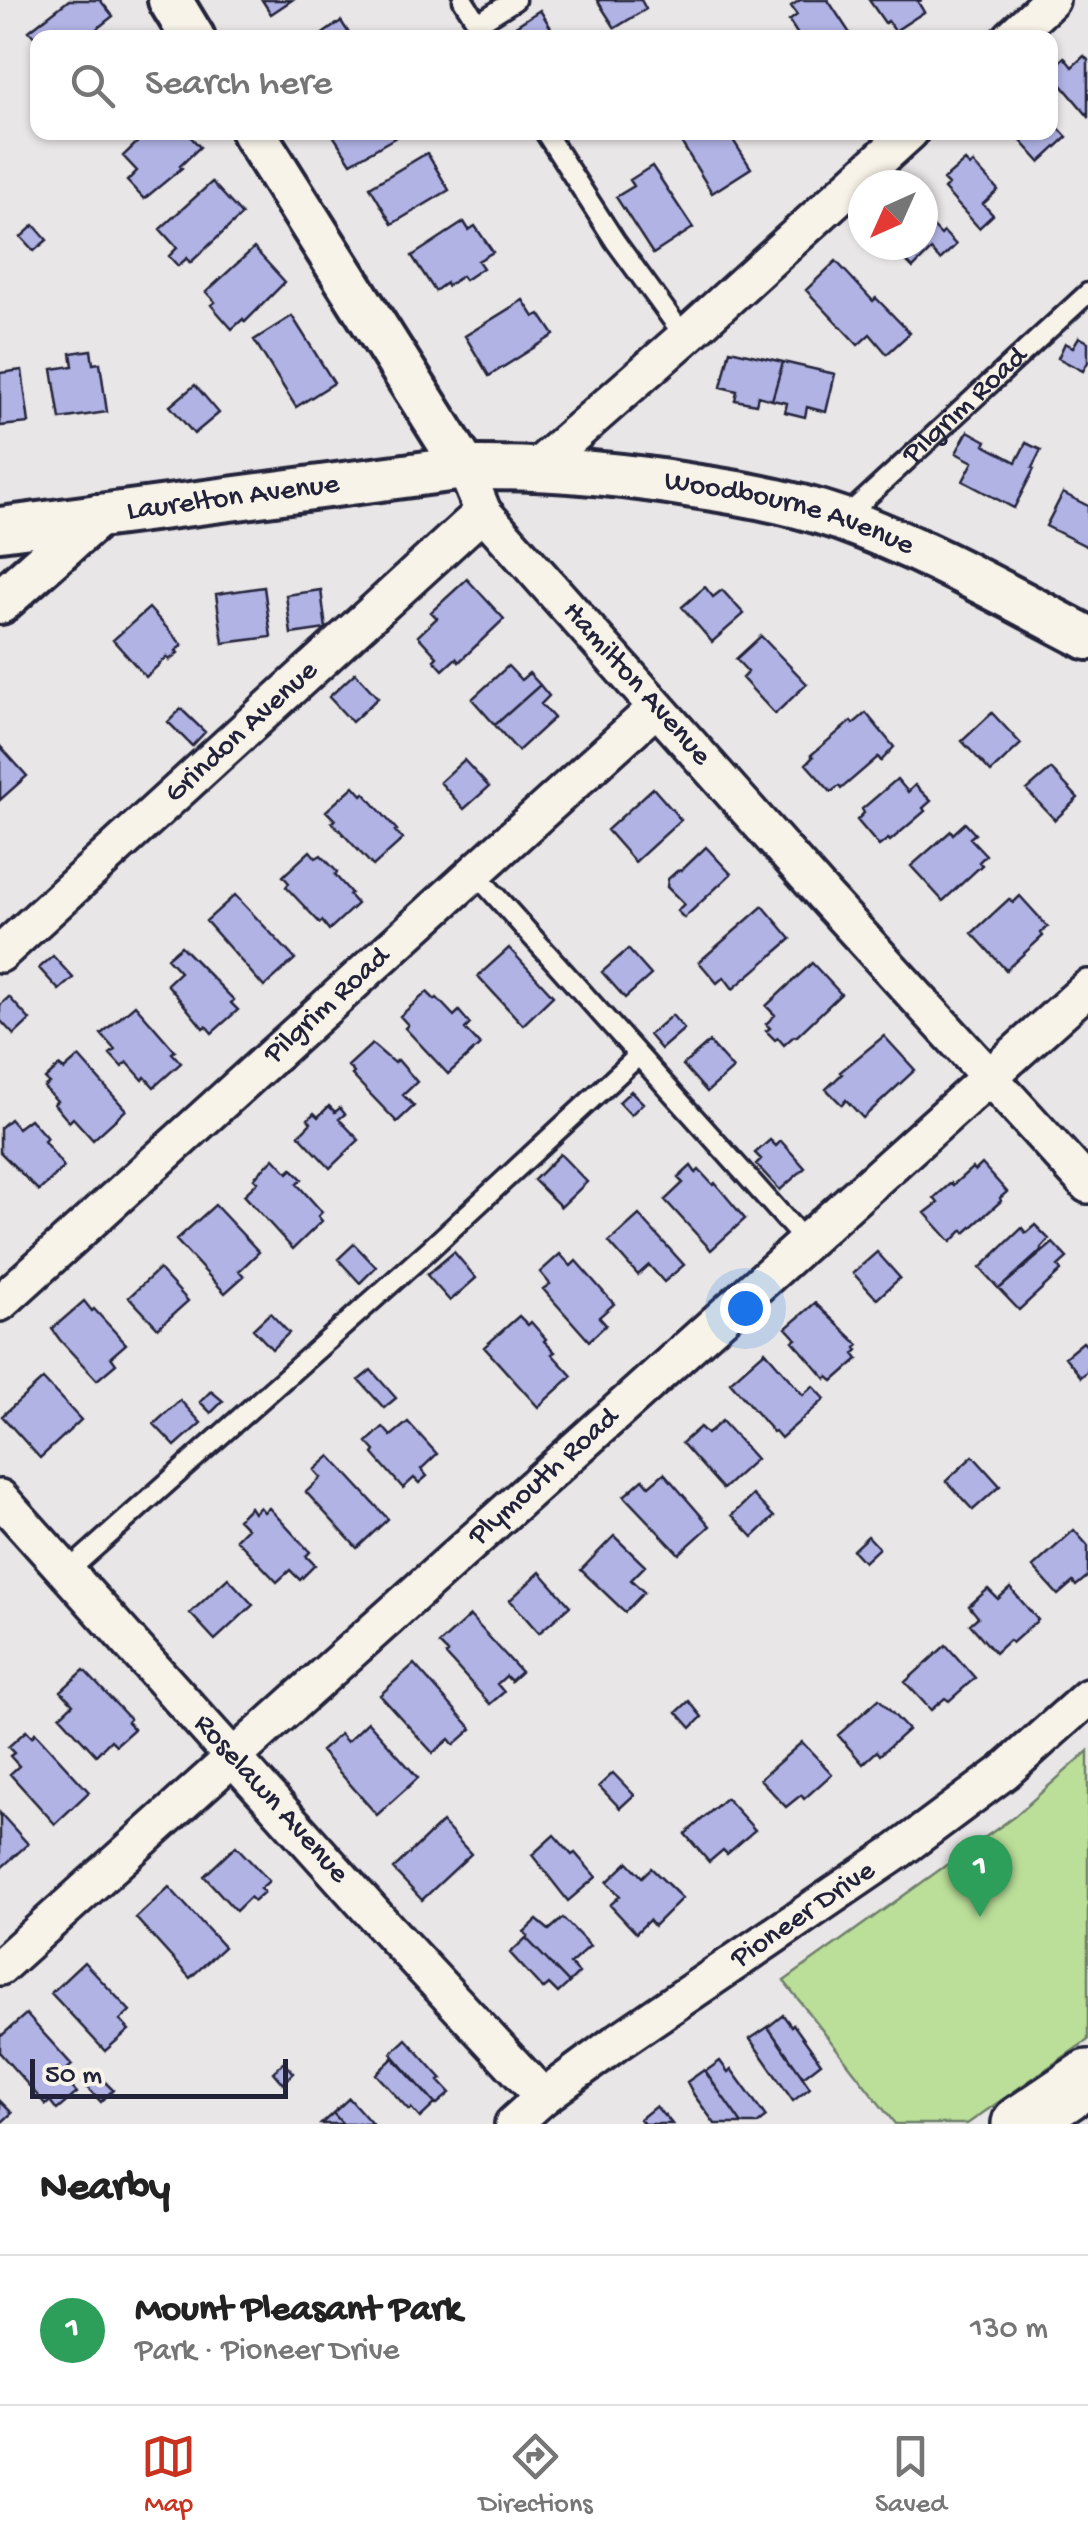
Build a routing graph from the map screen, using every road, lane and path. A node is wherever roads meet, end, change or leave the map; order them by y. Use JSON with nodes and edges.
{"nodes":[{"id":1,"x":170,"y":0,"type":"edge"},
{"id":2,"x":463,"y":0,"type":"edge"},
{"id":3,"x":515,"y":0,"type":"edge"},
{"id":4,"x":1052,"y":0,"type":"edge"},
{"id":5,"x":188,"y":30,"type":"edge"},
{"id":6,"x":482,"y":30,"type":"edge"},
{"id":7,"x":1020,"y":30,"type":"edge"},
{"id":8,"x":258,"y":140,"type":"edge"},
{"id":9,"x":550,"y":140,"type":"edge"},
{"id":10,"x":901,"y":140,"type":"edge"},
{"id":11,"x":1088,"y":293,"type":"edge"},
{"id":12,"x":686,"y":337,"type":"junction"},
{"id":13,"x":466,"y":468,"type":"junction"},
{"id":14,"x":536,"y":468,"type":"junction"},
{"id":15,"x":483,"y":512,"type":"junction"},
{"id":16,"x":97,"y":516,"type":"junction"},
{"id":17,"x":842,"y":520,"type":"junction"},
{"id":18,"x":0,"y":529,"type":"edge"},
{"id":19,"x":0,"y":602,"type":"edge"},
{"id":20,"x":1088,"y":638,"type":"edge"},
{"id":21,"x":656,"y":708,"type":"junction"},
{"id":22,"x":474,"y":873,"type":"junction"},
{"id":23,"x":0,"y":954,"type":"edge"},
{"id":24,"x":1088,"y":988,"type":"edge"},
{"id":25,"x":638,"y":1056,"type":"junction"},
{"id":26,"x":990,"y":1078,"type":"junction"},
{"id":27,"x":1088,"y":1185,"type":"edge"},
{"id":28,"x":805,"y":1241,"type":"junction"},
{"id":29,"x":0,"y":1303,"type":"edge"},
{"id":30,"x":0,"y":1498,"type":"edge"},
{"id":31,"x":66,"y":1573,"type":"junction"},
{"id":32,"x":1088,"y":1697,"type":"edge"},
{"id":33,"x":234,"y":1757,"type":"junction"},
{"id":34,"x":0,"y":1967,"type":"edge"},
{"id":35,"x":543,"y":2096,"type":"junction"},
{"id":36,"x":513,"y":2124,"type":"edge"}],
"edges":[{"from":1,"to":5,"type":"street"},
{"from":2,"to":6,"type":"lane"},
{"from":3,"to":6,"type":"lane"},
{"from":4,"to":7,"type":"street"},
{"from":8,"to":13,"type":"street","name":"Hamilton Avenue"},
{"from":9,"to":12,"type":"lane"},
{"from":10,"to":12,"type":"street"},
{"from":11,"to":17,"type":"lane","name":"Pilgrim Road"},
{"from":12,"to":14,"type":"street"},
{"from":13,"to":14,"type":"street","name":"Woodbourne Avenue"},
{"from":13,"to":15,"type":"street","name":"Hamilton Avenue"},
{"from":13,"to":16,"type":"street","name":"Laurelton Avenue"},
{"from":14,"to":17,"type":"street","name":"Woodbourne Avenue"},
{"from":15,"to":21,"type":"street","name":"Hamilton Avenue"},
{"from":15,"to":23,"type":"street","name":"Grindon Avenue"},
{"from":16,"to":18,"type":"street","name":"Laurelton Avenue"},
{"from":16,"to":19,"type":"street"},
{"from":17,"to":20,"type":"street","name":"Woodbourne Avenue"},
{"from":21,"to":22,"type":"street","name":"Pilgrim Road"},
{"from":21,"to":26,"type":"street","name":"Hamilton Avenue"},
{"from":22,"to":25,"type":"lane"},
{"from":22,"to":29,"type":"street","name":"Pilgrim Road"},
{"from":24,"to":26,"type":"street","name":"Plymouth Road"},
{"from":25,"to":28,"type":"lane"},
{"from":25,"to":31,"type":"lane"},
{"from":26,"to":27,"type":"street","name":"Hamilton Avenue"},
{"from":26,"to":28,"type":"street","name":"Plymouth Road"},
{"from":28,"to":33,"type":"street","name":"Plymouth Road"},
{"from":30,"to":31,"type":"street","name":"Roselawn Avenue"},
{"from":31,"to":33,"type":"street","name":"Roselawn Avenue"},
{"from":32,"to":35,"type":"street","name":"Pioneer Drive"},
{"from":33,"to":34,"type":"street","name":"Plymouth Road"},
{"from":33,"to":35,"type":"street","name":"Roselawn Avenue"},
{"from":35,"to":36,"type":"street","name":"Pioneer Drive"}]}
